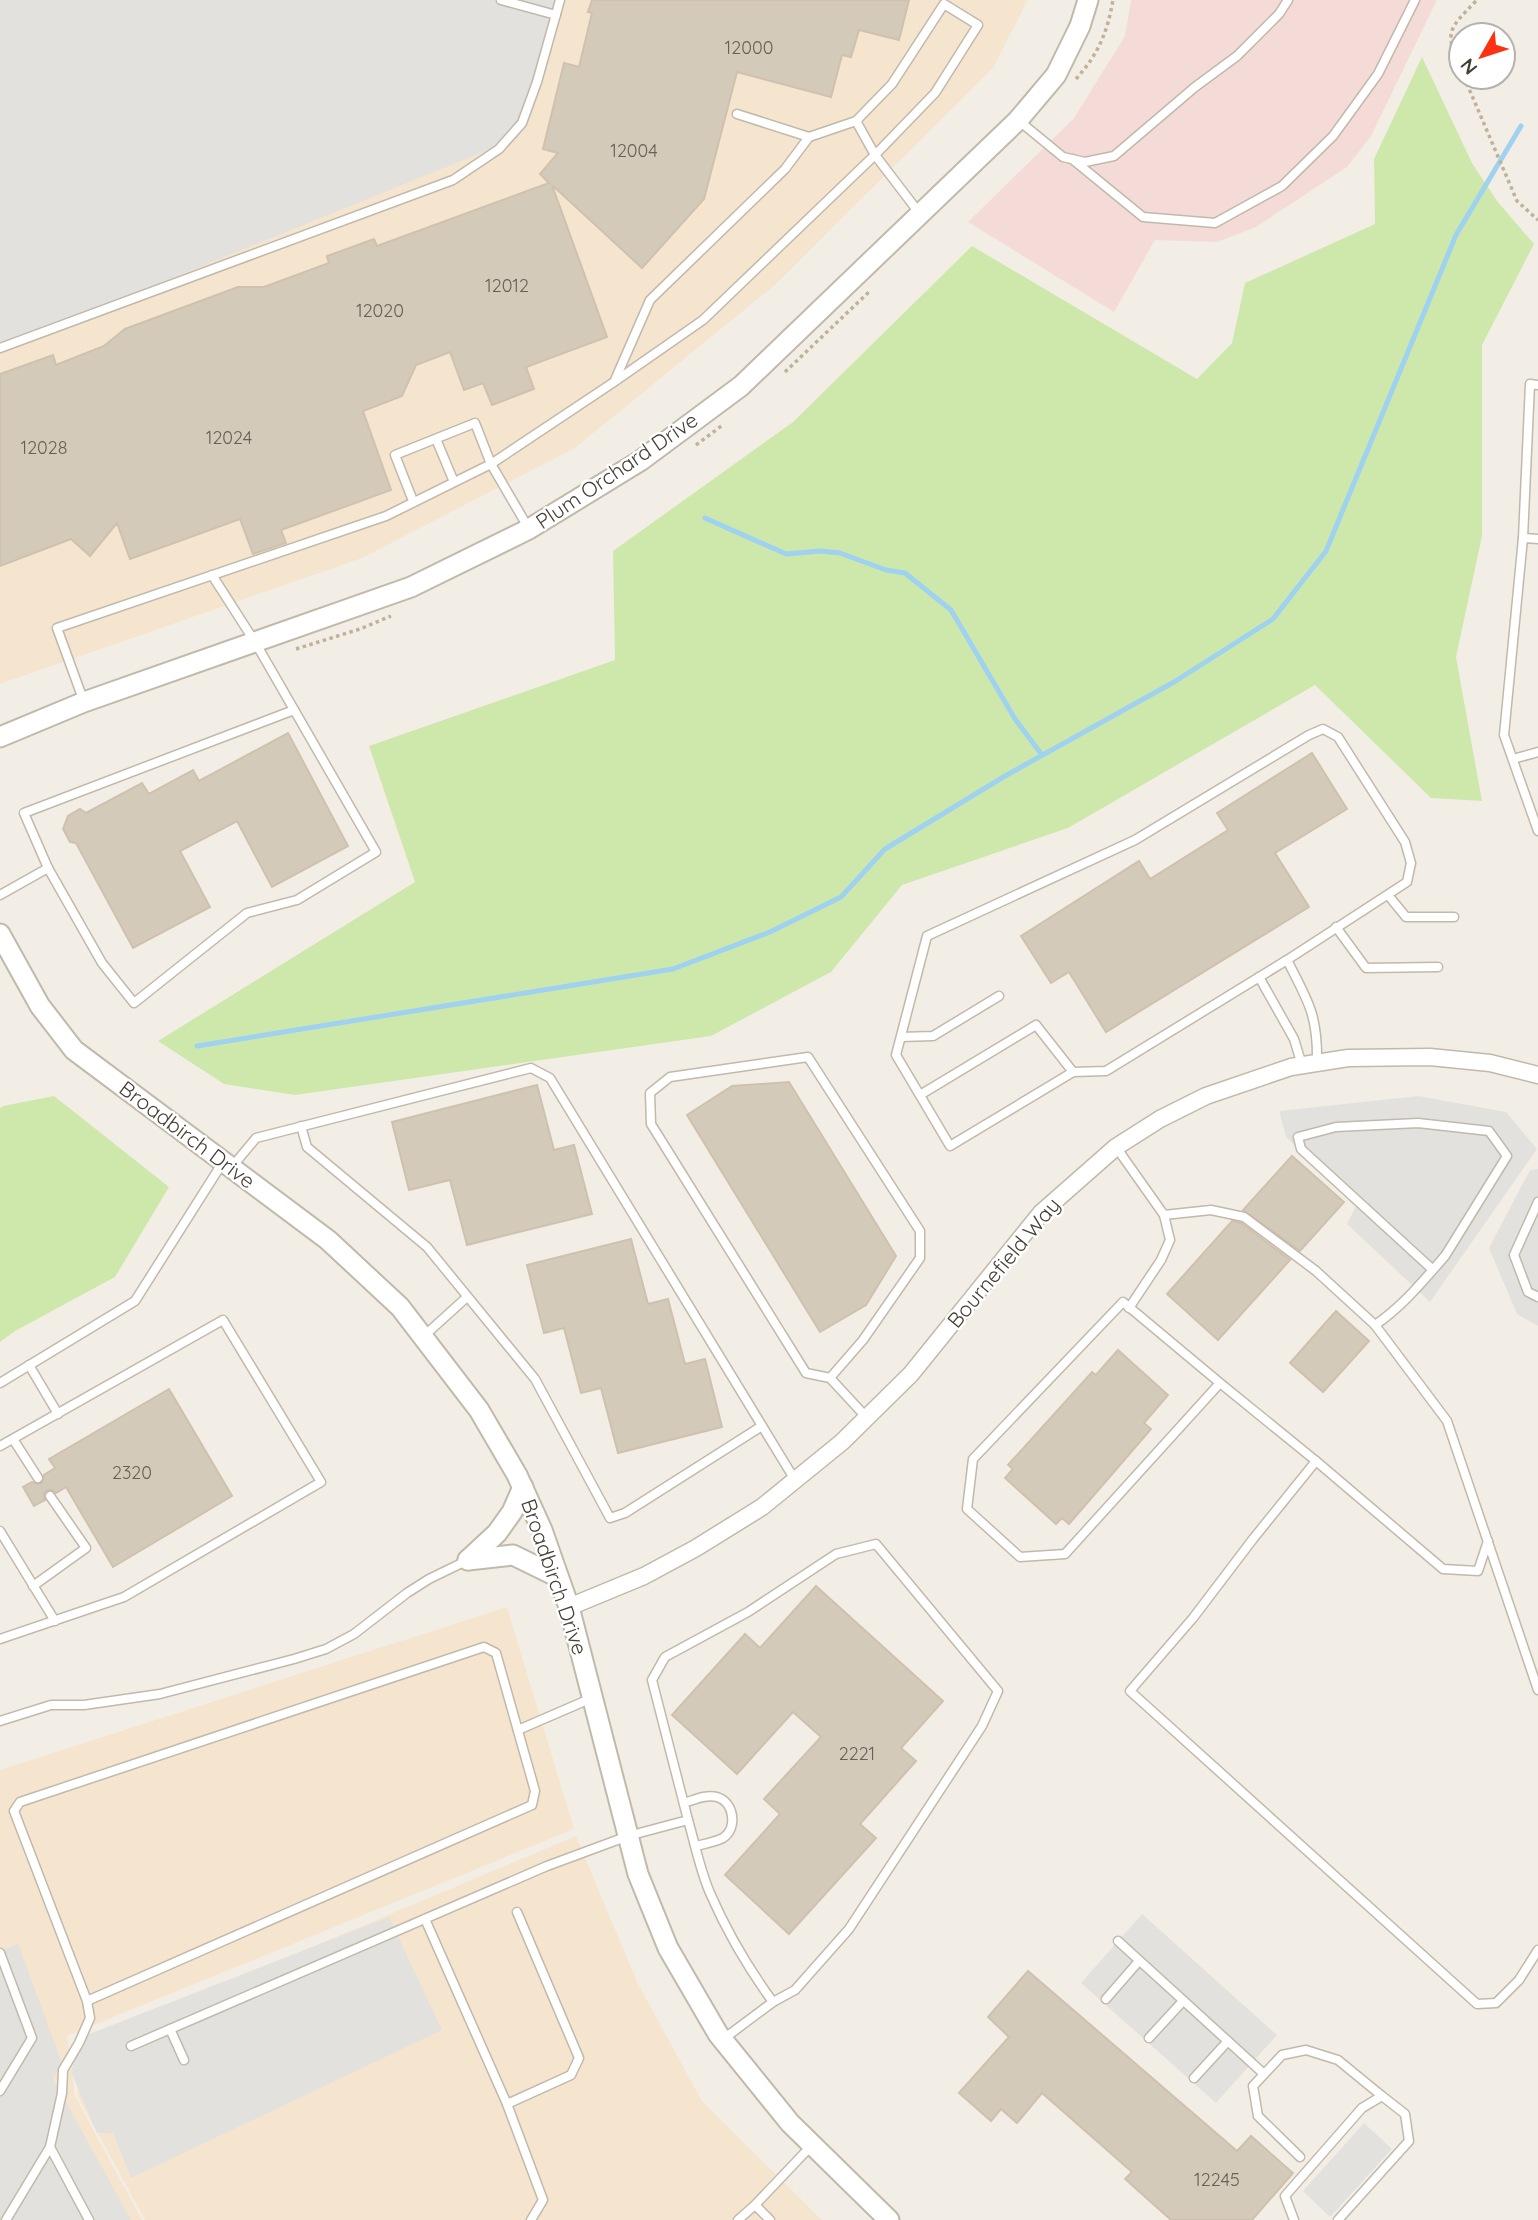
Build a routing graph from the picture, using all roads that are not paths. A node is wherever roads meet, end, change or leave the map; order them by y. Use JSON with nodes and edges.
{"nodes":[{"id":1,"x":501,"y":0,"type":"edge"},
{"id":2,"x":560,"y":0,"type":"edge"},
{"id":3,"x":1088,"y":0,"type":"edge"},
{"id":4,"x":1288,"y":0,"type":"edge"},
{"id":5,"x":1415,"y":0,"type":"edge"},
{"id":6,"x":556,"y":15,"type":"junction"},
{"id":7,"x":737,"y":114,"type":"dead end"},
{"id":8,"x":1018,"y":120,"type":"junction"},
{"id":9,"x":856,"y":121,"type":"junction"},
{"id":10,"x":809,"y":136,"type":"junction"},
{"id":11,"x":875,"y":155,"type":"junction"},
{"id":12,"x":1072,"y":159,"type":"junction"},
{"id":13,"x":920,"y":214,"type":"junction"},
{"id":14,"x":0,"y":348,"type":"edge"},
{"id":15,"x":614,"y":382,"type":"junction"},
{"id":16,"x":1538,"y":385,"type":"edge"},
{"id":17,"x":436,"y":439,"type":"junction"},
{"id":18,"x":491,"y":464,"type":"junction"},
{"id":19,"x":454,"y":482,"type":"junction"},
{"id":20,"x":413,"y":501,"type":"junction"},
{"id":21,"x":529,"y":529,"type":"junction"},
{"id":22,"x":1523,"y":538,"type":"junction"},
{"id":23,"x":1538,"y":539,"type":"edge"},
{"id":24,"x":212,"y":575,"type":"junction"},
{"id":25,"x":255,"y":642,"type":"junction"},
{"id":26,"x":84,"y":702,"type":"junction"},
{"id":27,"x":294,"y":710,"type":"junction"},
{"id":28,"x":0,"y":737,"type":"edge"},
{"id":29,"x":1538,"y":752,"type":"edge"},
{"id":30,"x":1513,"y":759,"type":"junction"},
{"id":31,"x":1538,"y":831,"type":"edge"},
{"id":32,"x":48,"y":868,"type":"junction"},
{"id":33,"x":0,"y":895,"type":"edge"},
{"id":34,"x":1388,"y":895,"type":"junction"},
{"id":35,"x":1454,"y":917,"type":"dead end"},
{"id":36,"x":1336,"y":928,"type":"junction"},
{"id":37,"x":0,"y":934,"type":"edge"},
{"id":38,"x":1287,"y":960,"type":"junction"},
{"id":39,"x":1438,"y":968,"type":"dead end"},
{"id":40,"x":1259,"y":977,"type":"junction"},
{"id":41,"x":999,"y":996,"type":"dead end"},
{"id":42,"x":901,"y":1037,"type":"junction"},
{"id":43,"x":1309,"y":1064,"type":"junction"},
{"id":44,"x":1073,"y":1072,"type":"junction"},
{"id":45,"x":1538,"y":1075,"type":"edge"},
{"id":46,"x":920,"y":1095,"type":"junction"},
{"id":47,"x":301,"y":1126,"type":"junction"},
{"id":48,"x":1116,"y":1147,"type":"junction"},
{"id":49,"x":227,"y":1165,"type":"junction"},
{"id":50,"x":1538,"y":1202,"type":"edge"},
{"id":51,"x":1164,"y":1214,"type":"junction"},
{"id":52,"x":1432,"y":1269,"type":"junction"},
{"id":53,"x":467,"y":1297,"type":"junction"},
{"id":54,"x":1538,"y":1297,"type":"edge"},
{"id":55,"x":1129,"y":1308,"type":"junction"},
{"id":56,"x":1375,"y":1325,"type":"junction"},
{"id":57,"x":424,"y":1336,"type":"junction"},
{"id":58,"x":29,"y":1366,"type":"junction"},
{"id":59,"x":831,"y":1378,"type":"junction"},
{"id":60,"x":0,"y":1383,"type":"edge"},
{"id":61,"x":1220,"y":1383,"type":"junction"},
{"id":62,"x":58,"y":1414,"type":"junction"},
{"id":63,"x":867,"y":1418,"type":"junction"},
{"id":64,"x":762,"y":1426,"type":"junction"},
{"id":65,"x":13,"y":1439,"type":"junction"},
{"id":66,"x":0,"y":1446,"type":"edge"},
{"id":67,"x":1316,"y":1461,"type":"junction"},
{"id":68,"x":38,"y":1478,"type":"dead end"},
{"id":69,"x":795,"y":1480,"type":"junction"},
{"id":70,"x":523,"y":1487,"type":"junction"},
{"id":71,"x":50,"y":1496,"type":"dead end"},
{"id":72,"x":0,"y":1531,"type":"edge"},
{"id":73,"x":1488,"y":1541,"type":"junction"},
{"id":74,"x":468,"y":1560,"type":"junction"},
{"id":75,"x":558,"y":1577,"type":"junction"},
{"id":76,"x":33,"y":1586,"type":"junction"},
{"id":77,"x":569,"y":1607,"type":"junction"},
{"id":78,"x":55,"y":1621,"type":"junction"},
{"id":79,"x":0,"y":1639,"type":"edge"},
{"id":80,"x":1538,"y":1690,"type":"edge"},
{"id":81,"x":592,"y":1698,"type":"junction"},
{"id":82,"x":0,"y":1721,"type":"edge"},
{"id":83,"x":518,"y":1730,"type":"junction"},
{"id":84,"x":684,"y":1803,"type":"junction"},
{"id":85,"x":688,"y":1820,"type":"junction"},
{"id":86,"x":628,"y":1836,"type":"junction"},
{"id":87,"x":696,"y":1846,"type":"junction"},
{"id":88,"x":517,"y":1912,"type":"dead end"},
{"id":89,"x":425,"y":1919,"type":"junction"},
{"id":90,"x":1118,"y":1941,"type":"dead end"},
{"id":91,"x":1538,"y":1950,"type":"edge"},
{"id":92,"x":0,"y":1953,"type":"edge"},
{"id":93,"x":1139,"y":1961,"type":"junction"},
{"id":94,"x":1106,"y":1999,"type":"dead end"},
{"id":95,"x":87,"y":2001,"type":"junction"},
{"id":96,"x":1183,"y":2001,"type":"junction"},
{"id":97,"x":773,"y":2002,"type":"junction"},
{"id":98,"x":170,"y":2029,"type":"junction"},
{"id":99,"x":1149,"y":2038,"type":"dead end"},
{"id":100,"x":722,"y":2040,"type":"junction"},
{"id":101,"x":1228,"y":2041,"type":"junction"},
{"id":102,"x":131,"y":2046,"type":"dead end"},
{"id":103,"x":184,"y":2060,"type":"dead end"},
{"id":104,"x":1264,"y":2074,"type":"junction"},
{"id":105,"x":1194,"y":2078,"type":"dead end"},
{"id":106,"x":0,"y":2091,"type":"edge"},
{"id":107,"x":1382,"y":2096,"type":"junction"},
{"id":108,"x":507,"y":2104,"type":"junction"},
{"id":109,"x":812,"y":2145,"type":"junction"},
{"id":110,"x":50,"y":2147,"type":"junction"},
{"id":111,"x":1300,"y":2157,"type":"dead end"},
{"id":112,"x":755,"y":2205,"type":"junction"},
{"id":113,"x":6,"y":2220,"type":"edge"},
{"id":114,"x":89,"y":2220,"type":"edge"},
{"id":115,"x":531,"y":2220,"type":"edge"},
{"id":116,"x":738,"y":2220,"type":"edge"},
{"id":117,"x":771,"y":2220,"type":"edge"},
{"id":118,"x":889,"y":2220,"type":"edge"},
{"id":119,"x":1294,"y":2220,"type":"edge"},
{"id":120,"x":1338,"y":2220,"type":"edge"}],
"edges":[{"from":1,"to":6,"type":"lane"},
{"from":2,"to":6,"type":"lane"},
{"from":3,"to":8,"type":"street","name":"Plum Orchard Drive"},
{"from":4,"to":12,"type":"lane"},
{"from":5,"to":12,"type":"lane"},
{"from":6,"to":14,"type":"lane"},
{"from":7,"to":10,"type":"lane"},
{"from":8,"to":12,"type":"lane"},
{"from":8,"to":13,"type":"street","name":"Plum Orchard Drive"},
{"from":9,"to":10,"type":"lane"},
{"from":9,"to":11,"type":"lane"},
{"from":9,"to":11,"type":"lane"},
{"from":10,"to":15,"type":"lane"},
{"from":11,"to":13,"type":"lane"},
{"from":11,"to":15,"type":"lane"},
{"from":13,"to":21,"type":"street","name":"Plum Orchard Drive"},
{"from":15,"to":18,"type":"lane"},
{"from":16,"to":22,"type":"lane"},
{"from":17,"to":18,"type":"lane"},
{"from":17,"to":19,"type":"lane"},
{"from":17,"to":20,"type":"lane"},
{"from":18,"to":19,"type":"lane"},
{"from":18,"to":21,"type":"lane"},
{"from":19,"to":20,"type":"lane"},
{"from":20,"to":24,"type":"lane"},
{"from":21,"to":25,"type":"street","name":"Plum Orchard Drive"},
{"from":22,"to":23,"type":"lane"},
{"from":22,"to":30,"type":"lane"},
{"from":24,"to":25,"type":"lane"},
{"from":24,"to":26,"type":"lane"},
{"from":25,"to":26,"type":"street","name":"Plum Orchard Drive"},
{"from":25,"to":27,"type":"lane"},
{"from":26,"to":28,"type":"street","name":"Plum Orchard Drive"},
{"from":27,"to":32,"type":"lane"},
{"from":27,"to":32,"type":"lane"},
{"from":29,"to":30,"type":"lane"},
{"from":30,"to":31,"type":"lane"},
{"from":32,"to":33,"type":"lane"},
{"from":34,"to":35,"type":"lane"},
{"from":34,"to":36,"type":"lane"},
{"from":34,"to":42,"type":"lane"},
{"from":36,"to":38,"type":"lane"},
{"from":36,"to":39,"type":"lane"},
{"from":37,"to":49,"type":"street","name":"Broadbirch Drive"},
{"from":38,"to":40,"type":"lane"},
{"from":38,"to":43,"type":"lane"},
{"from":40,"to":43,"type":"lane"},
{"from":40,"to":44,"type":"lane"},
{"from":41,"to":42,"type":"lane"},
{"from":42,"to":46,"type":"lane"},
{"from":43,"to":45,"type":"street","name":"Bournefield Way"},
{"from":43,"to":48,"type":"street","name":"Bournefield Way"},
{"from":44,"to":46,"type":"lane"},
{"from":44,"to":46,"type":"lane"},
{"from":47,"to":49,"type":"lane"},
{"from":47,"to":53,"type":"lane"},
{"from":47,"to":64,"type":"lane"},
{"from":48,"to":51,"type":"lane"},
{"from":48,"to":63,"type":"street","name":"Bournefield Way"},
{"from":49,"to":57,"type":"street","name":"Broadbirch Drive"},
{"from":49,"to":58,"type":"lane"},
{"from":50,"to":54,"type":"lane"},
{"from":51,"to":55,"type":"lane"},
{"from":51,"to":56,"type":"lane"},
{"from":52,"to":52,"type":"lane"},
{"from":52,"to":56,"type":"lane"},
{"from":53,"to":57,"type":"lane"},
{"from":53,"to":64,"type":"lane"},
{"from":55,"to":61,"type":"lane"},
{"from":55,"to":61,"type":"lane"},
{"from":56,"to":73,"type":"lane"},
{"from":57,"to":70,"type":"street","name":"Broadbirch Drive"},
{"from":58,"to":60,"type":"lane"},
{"from":58,"to":62,"type":"lane"},
{"from":59,"to":59,"type":"lane"},
{"from":59,"to":63,"type":"lane"},
{"from":61,"to":67,"type":"lane"},
{"from":62,"to":65,"type":"lane"},
{"from":62,"to":78,"type":"lane"},
{"from":63,"to":69,"type":"street","name":"Bournefield Way"},
{"from":64,"to":69,"type":"lane"},
{"from":65,"to":66,"type":"lane"},
{"from":65,"to":68,"type":"lane"},
{"from":67,"to":73,"type":"lane"},
{"from":67,"to":91,"type":"lane"},
{"from":69,"to":77,"type":"street","name":"Bournefield Way"},
{"from":70,"to":74,"type":"street"},
{"from":70,"to":75,"type":"street","name":"Broadbirch Drive"},
{"from":71,"to":76,"type":"lane"},
{"from":72,"to":76,"type":"lane"},
{"from":73,"to":80,"type":"lane"},
{"from":74,"to":75,"type":"street"},
{"from":74,"to":82,"type":"lane"},
{"from":75,"to":77,"type":"street","name":"Broadbirch Drive"},
{"from":76,"to":78,"type":"lane"},
{"from":77,"to":81,"type":"street","name":"Broadbirch Drive"},
{"from":78,"to":79,"type":"lane"},
{"from":81,"to":83,"type":"lane"},
{"from":81,"to":86,"type":"street","name":"Broadbirch Drive"},
{"from":83,"to":95,"type":"lane"},
{"from":83,"to":95,"type":"lane"},
{"from":84,"to":85,"type":"lane"},
{"from":84,"to":87,"type":"lane"},
{"from":84,"to":97,"type":"lane"},
{"from":85,"to":86,"type":"lane"},
{"from":85,"to":87,"type":"lane"},
{"from":86,"to":89,"type":"lane"},
{"from":86,"to":100,"type":"street","name":"Broadbirch Drive"},
{"from":87,"to":97,"type":"lane"},
{"from":88,"to":108,"type":"lane"},
{"from":89,"to":98,"type":"lane"},
{"from":89,"to":108,"type":"lane"},
{"from":90,"to":93,"type":"lane"},
{"from":92,"to":106,"type":"lane"},
{"from":93,"to":94,"type":"lane"},
{"from":93,"to":96,"type":"lane"},
{"from":95,"to":110,"type":"lane"},
{"from":96,"to":99,"type":"lane"},
{"from":96,"to":101,"type":"lane"},
{"from":97,"to":100,"type":"lane"},
{"from":98,"to":102,"type":"lane"},
{"from":98,"to":103,"type":"lane"},
{"from":100,"to":109,"type":"street","name":"Broadbirch Drive"},
{"from":101,"to":104,"type":"lane"},
{"from":101,"to":105,"type":"lane"},
{"from":104,"to":107,"type":"lane"},
{"from":104,"to":111,"type":"lane"},
{"from":107,"to":119,"type":"lane"},
{"from":107,"to":120,"type":"lane"},
{"from":108,"to":115,"type":"lane"},
{"from":109,"to":112,"type":"lane"},
{"from":109,"to":118,"type":"street","name":"Broadbirch Drive"},
{"from":110,"to":113,"type":"lane"},
{"from":110,"to":114,"type":"lane"},
{"from":112,"to":116,"type":"lane"},
{"from":112,"to":117,"type":"lane"}]}
